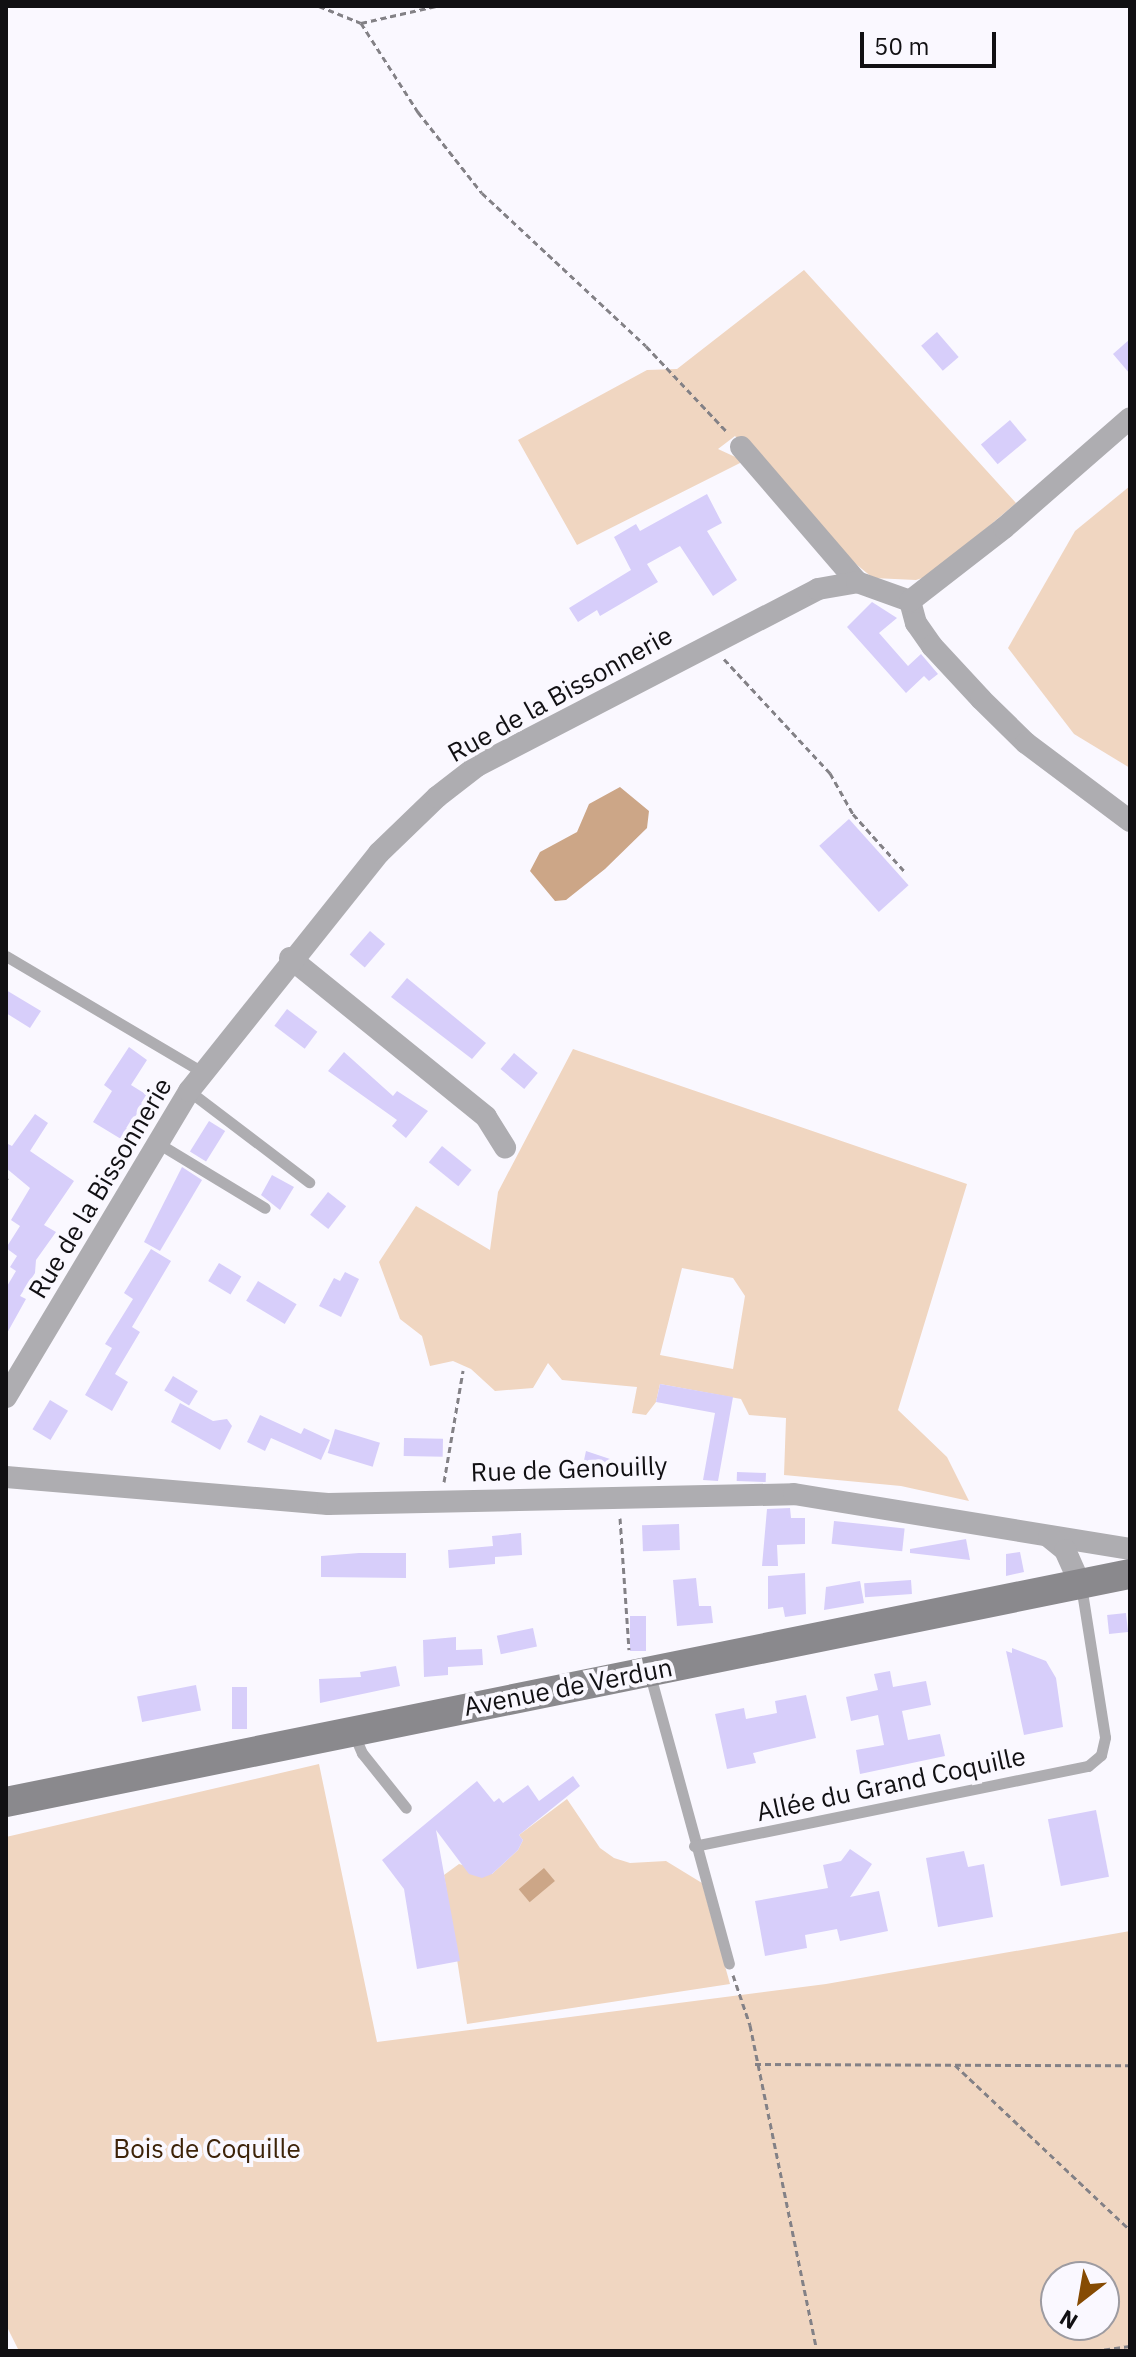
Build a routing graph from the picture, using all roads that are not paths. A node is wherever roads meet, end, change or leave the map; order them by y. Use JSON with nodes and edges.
{"nodes":[{"id":1,"x":1130,"y":418,"type":"edge"},
{"id":2,"x":741,"y":447,"type":"road end"},
{"id":3,"x":857,"y":582,"type":"junction"},
{"id":4,"x":910,"y":601,"type":"junction"},
{"id":5,"x":1130,"y":821,"type":"edge"},
{"id":6,"x":6,"y":956,"type":"edge"},
{"id":7,"x":290,"y":958,"type":"junction"},
{"id":8,"x":204,"y":1073,"type":"junction"},
{"id":9,"x":189,"y":1091,"type":"junction"},
{"id":10,"x":156,"y":1142,"type":"junction"},
{"id":11,"x":505,"y":1148,"type":"dead end"},
{"id":12,"x":309,"y":1182,"type":"dead end"},
{"id":13,"x":265,"y":1208,"type":"dead end"},
{"id":14,"x":6,"y":1397,"type":"edge"},
{"id":15,"x":6,"y":1477,"type":"edge"},
{"id":16,"x":1049,"y":1537,"type":"junction"},
{"id":17,"x":1072,"y":1540,"type":"junction"},
{"id":18,"x":1130,"y":1549,"type":"edge"},
{"id":19,"x":1130,"y":1574,"type":"edge"},
{"id":20,"x":1081,"y":1586,"type":"junction"},
{"id":21,"x":640,"y":1673,"type":"junction"},
{"id":22,"x":353,"y":1731,"type":"junction"},
{"id":23,"x":6,"y":1802,"type":"edge"},
{"id":24,"x":406,"y":1808,"type":"dead end"},
{"id":25,"x":694,"y":1846,"type":"junction"},
{"id":26,"x":729,"y":1963,"type":"road end"}],
"edges":[{"from":1,"to":4,"type":"street"},
{"from":2,"to":3,"type":"street"},
{"from":3,"to":4,"type":"street"},
{"from":3,"to":7,"type":"street","name":"Rue de la Bissonnerie"},
{"from":4,"to":5,"type":"street"},
{"from":6,"to":8,"type":"lane"},
{"from":7,"to":8,"type":"street","name":"Rue de la Bissonnerie"},
{"from":7,"to":11,"type":"street"},
{"from":8,"to":9,"type":"street","name":"Rue de la Bissonnerie"},
{"from":9,"to":10,"type":"street","name":"Rue de la Bissonnerie"},
{"from":9,"to":12,"type":"lane"},
{"from":10,"to":13,"type":"lane"},
{"from":10,"to":14,"type":"street","name":"Rue de la Bissonnerie"},
{"from":15,"to":16,"type":"street","name":"Rue de Genouilly"},
{"from":16,"to":17,"type":"street","name":"Rue de Genouilly"},
{"from":16,"to":20,"type":"street"},
{"from":17,"to":18,"type":"street","name":"Rue de Genouilly"},
{"from":17,"to":20,"type":"street"},
{"from":19,"to":20,"type":"main road","name":"Avenue de Verdun"},
{"from":20,"to":21,"type":"main road","name":"Avenue de Verdun"},
{"from":20,"to":25,"type":"lane","name":"Allée du Grand Coquille"},
{"from":21,"to":22,"type":"main road","name":"Avenue de Verdun"},
{"from":21,"to":25,"type":"lane"},
{"from":22,"to":23,"type":"main road","name":"Avenue de Verdun"},
{"from":22,"to":24,"type":"lane"},
{"from":25,"to":26,"type":"lane"}]}
